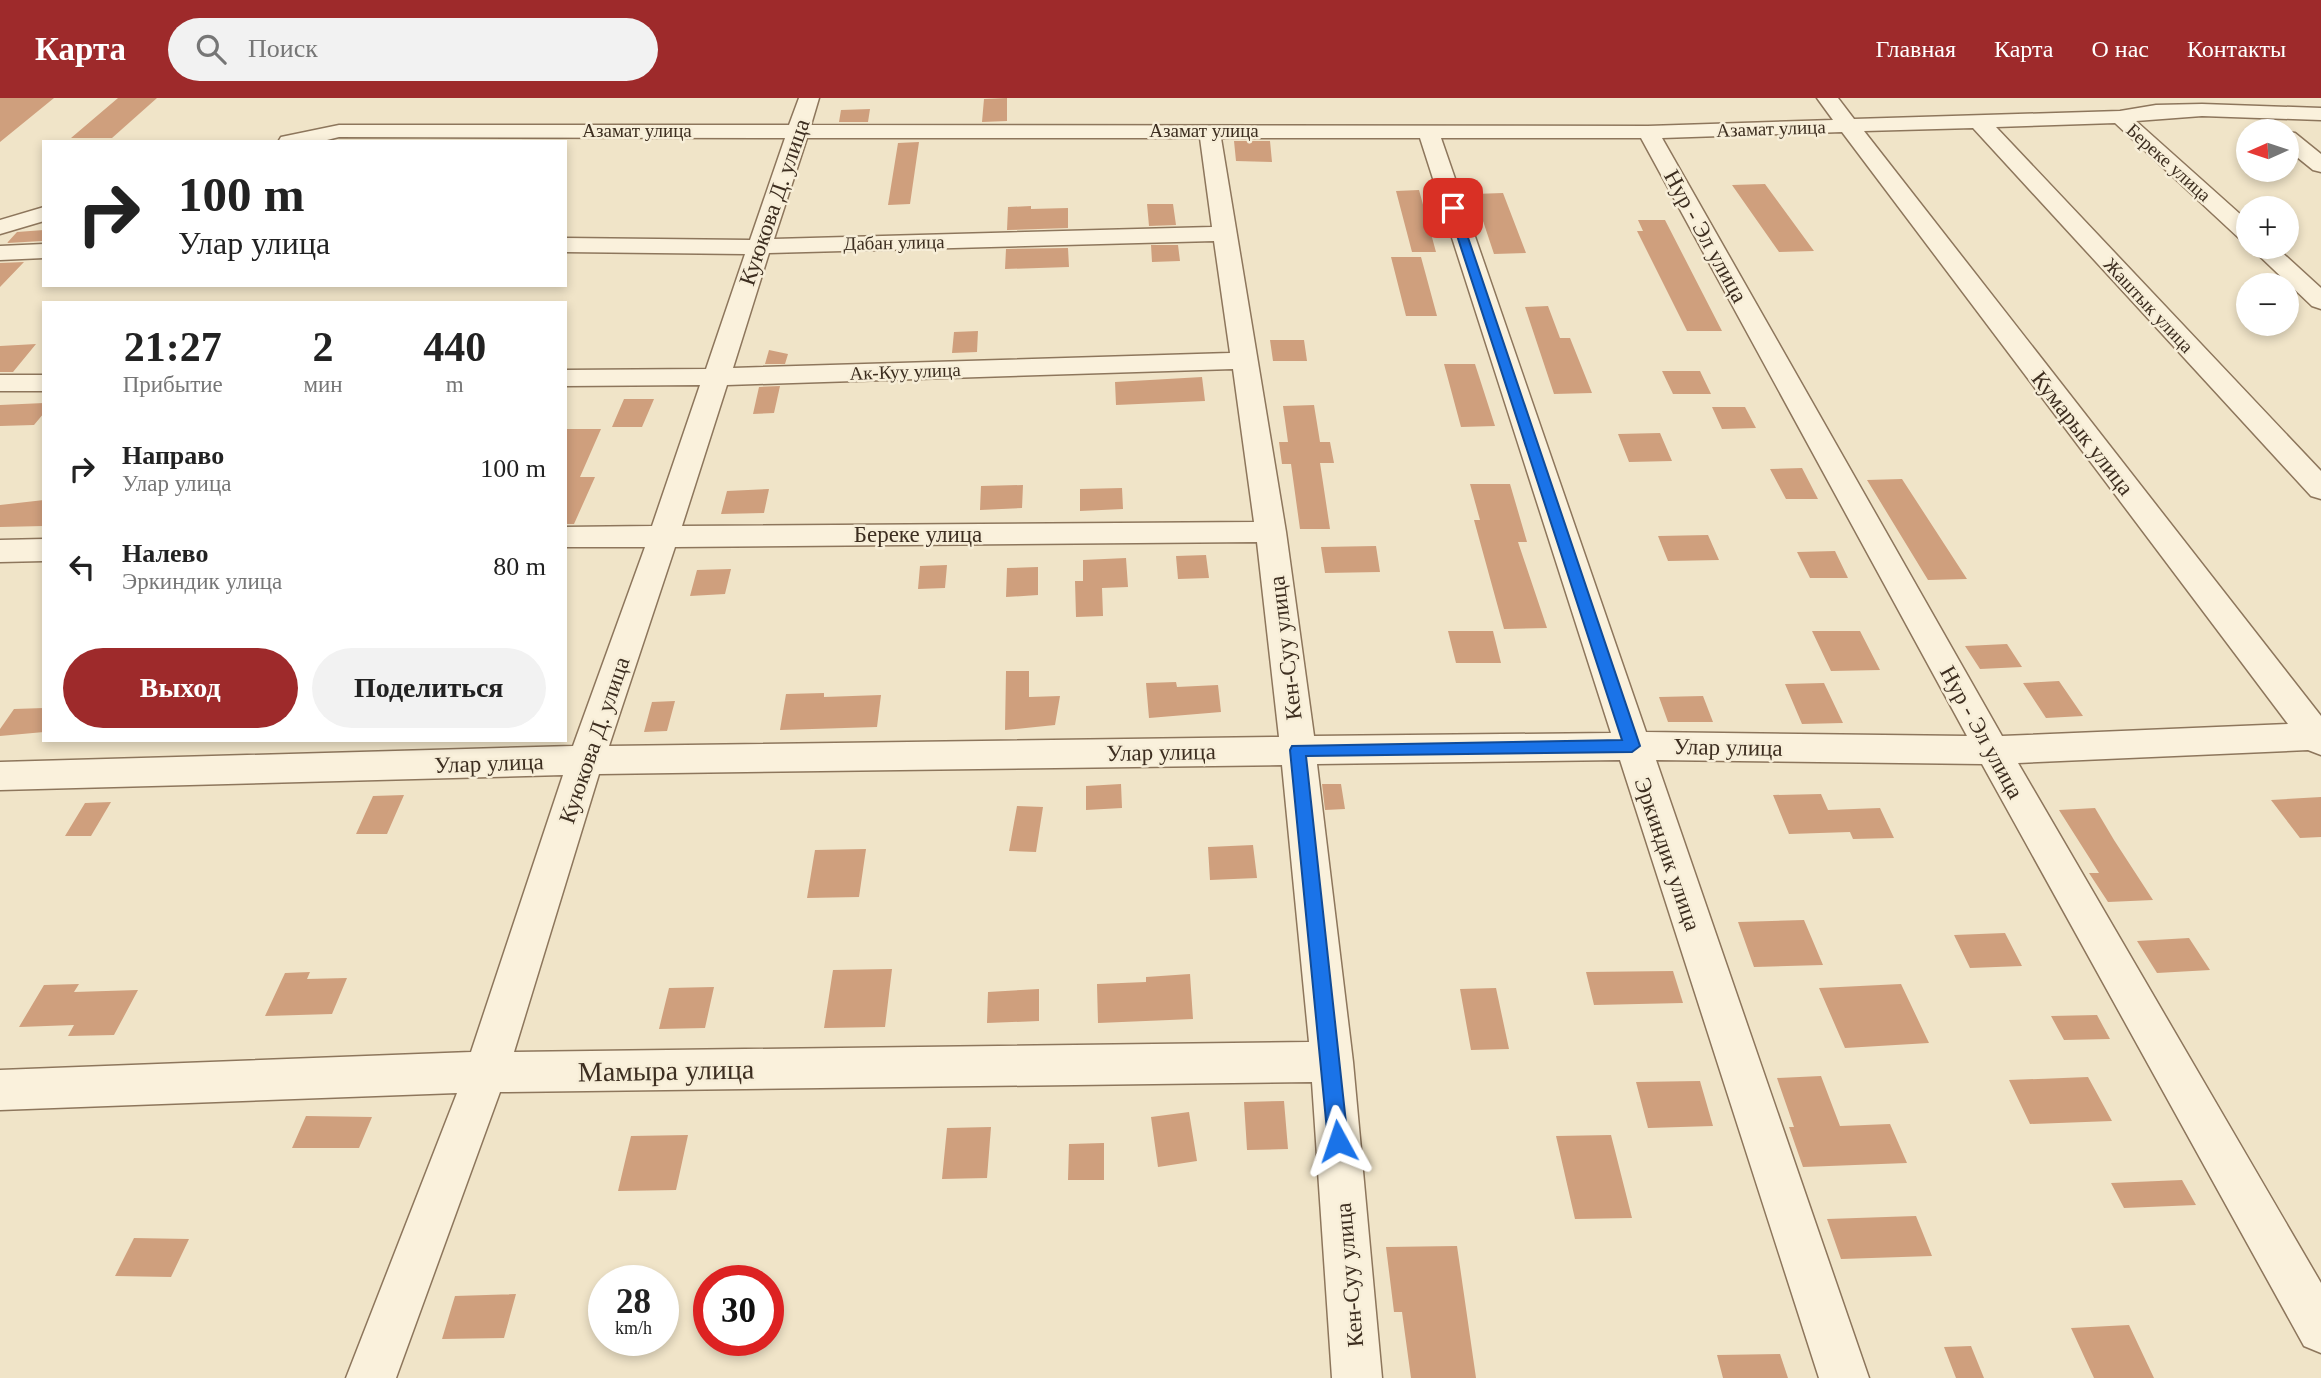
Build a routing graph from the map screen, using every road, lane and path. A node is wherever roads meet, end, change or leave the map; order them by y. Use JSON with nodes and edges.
{"nodes":[{"id":1,"x":1826,"y":98,"type":"edge"},
{"id":2,"x":2256,"y":113,"type":"junction"},
{"id":3,"x":803,"y":114,"type":"edge"},
{"id":4,"x":2321,"y":114,"type":"edge"},
{"id":5,"x":2120,"y":117,"type":"junction"},
{"id":6,"x":2264,"y":119,"type":"edge"},
{"id":7,"x":1978,"y":121,"type":"junction"},
{"id":8,"x":1845,"y":126,"type":"junction"},
{"id":9,"x":1209,"y":130,"type":"junction"},
{"id":10,"x":1428,"y":131,"type":"junction"},
{"id":11,"x":1648,"y":132,"type":"junction"},
{"id":12,"x":298,"y":140,"type":"edge"},
{"id":13,"x":2300,"y":148,"type":"edge"},
{"id":14,"x":2321,"y":165,"type":"edge"},
{"id":15,"x":42,"y":215,"type":"edge"},
{"id":16,"x":2236,"y":223,"type":"edge"},
{"id":17,"x":0,"y":227,"type":"edge"},
{"id":18,"x":1224,"y":234,"type":"junction"},
{"id":19,"x":567,"y":245,"type":"edge"},
{"id":20,"x":758,"y":246,"type":"junction"},
{"id":21,"x":42,"y":251,"type":"edge"},
{"id":22,"x":0,"y":253,"type":"edge"},
{"id":23,"x":2275,"y":259,"type":"edge"},
{"id":24,"x":2321,"y":301,"type":"edge"},
{"id":25,"x":1245,"y":361,"type":"junction"},
{"id":26,"x":716,"y":377,"type":"junction"},
{"id":27,"x":567,"y":378,"type":"edge"},
{"id":28,"x":0,"y":383,"type":"edge"},
{"id":29,"x":42,"y":383,"type":"edge"},
{"id":30,"x":2321,"y":489,"type":"edge"},
{"id":31,"x":1271,"y":532,"type":"junction"},
{"id":32,"x":664,"y":535,"type":"junction"},
{"id":33,"x":567,"y":537,"type":"edge"},
{"id":34,"x":42,"y":550,"type":"edge"},
{"id":35,"x":0,"y":551,"type":"edge"},
{"id":36,"x":2320,"y":738,"type":"edge"},
{"id":37,"x":1632,"y":746,"type":"junction"},
{"id":38,"x":1298,"y":750,"type":"junction"},
{"id":39,"x":1992,"y":750,"type":"junction"},
{"id":40,"x":586,"y":760,"type":"junction"},
{"id":41,"x":0,"y":776,"type":"edge"},
{"id":42,"x":1332,"y":1062,"type":"junction"},
{"id":43,"x":485,"y":1072,"type":"junction"},
{"id":44,"x":0,"y":1090,"type":"edge"},
{"id":45,"x":2321,"y":1329,"type":"edge"},
{"id":46,"x":371,"y":1378,"type":"edge"},
{"id":47,"x":1357,"y":1378,"type":"edge"},
{"id":48,"x":1844,"y":1378,"type":"edge"}],
"edges":[{"from":1,"to":8,"type":"street","name":"Кумарык улица"},
{"from":2,"to":4,"type":"street","name":"Азамат улица"},
{"from":2,"to":5,"type":"street","name":"Азамат улица"},
{"from":2,"to":6,"type":"street"},
{"from":3,"to":9,"type":"street","name":"Азамат улица"},
{"from":3,"to":12,"type":"street","name":"Азамат улица"},
{"from":3,"to":20,"type":"street","name":"Куюкова Д. улица"},
{"from":5,"to":7,"type":"street","name":"Азамат улица"},
{"from":5,"to":16,"type":"street","name":"Береке улица"},
{"from":7,"to":8,"type":"street","name":"Азамат улица"},
{"from":7,"to":30,"type":"street","name":"Жаштык улица"},
{"from":8,"to":11,"type":"street","name":"Азамат улица"},
{"from":8,"to":36,"type":"street","name":"Кумарык улица"},
{"from":9,"to":10,"type":"street","name":"Азамат улица"},
{"from":9,"to":18,"type":"street","name":"Кен-Суу улица"},
{"from":10,"to":11,"type":"street","name":"Азамат улица"},
{"from":10,"to":37,"type":"street","name":"Эркиндик улица"},
{"from":11,"to":39,"type":"street","name":"Нур - Эл улица"},
{"from":13,"to":14,"type":"street"},
{"from":15,"to":17,"type":"street"},
{"from":18,"to":20,"type":"street","name":"Дабан улица"},
{"from":18,"to":25,"type":"street","name":"Кен-Суу улица"},
{"from":19,"to":20,"type":"street","name":"Дабан улица"},
{"from":20,"to":26,"type":"street","name":"Куюкова Д. улица"},
{"from":21,"to":22,"type":"street"},
{"from":23,"to":24,"type":"street"},
{"from":25,"to":26,"type":"street","name":"Ак-Куу улица"},
{"from":25,"to":31,"type":"street","name":"Кен-Суу улица"},
{"from":26,"to":27,"type":"street","name":"Ак-Куу улица"},
{"from":26,"to":32,"type":"street","name":"Куюкова Д. улица"},
{"from":28,"to":29,"type":"street"},
{"from":31,"to":32,"type":"street","name":"Береке улица"},
{"from":31,"to":38,"type":"street","name":"Кен-Суу улица"},
{"from":32,"to":33,"type":"street","name":"Береке улица"},
{"from":32,"to":40,"type":"street","name":"Куюкова Д. улица"},
{"from":34,"to":35,"type":"street"},
{"from":36,"to":39,"type":"street","name":"Улар улица"},
{"from":37,"to":38,"type":"street","name":"Улар улица"},
{"from":37,"to":39,"type":"street","name":"Улар улица"},
{"from":37,"to":48,"type":"street","name":"Эркиндик улица"},
{"from":38,"to":40,"type":"street","name":"Улар улица"},
{"from":38,"to":42,"type":"street","name":"Кен-Суу улица"},
{"from":39,"to":45,"type":"street","name":"Нур - Эл улица"},
{"from":40,"to":41,"type":"street","name":"Улар улица"},
{"from":40,"to":43,"type":"street","name":"Куюкова Д. улица"},
{"from":42,"to":43,"type":"street","name":"Мамыра улица"},
{"from":42,"to":47,"type":"street","name":"Кен-Суу улица"},
{"from":43,"to":44,"type":"street","name":"Мамыра улица"},
{"from":43,"to":46,"type":"street","name":"Куюкова Д. улица"}]}
